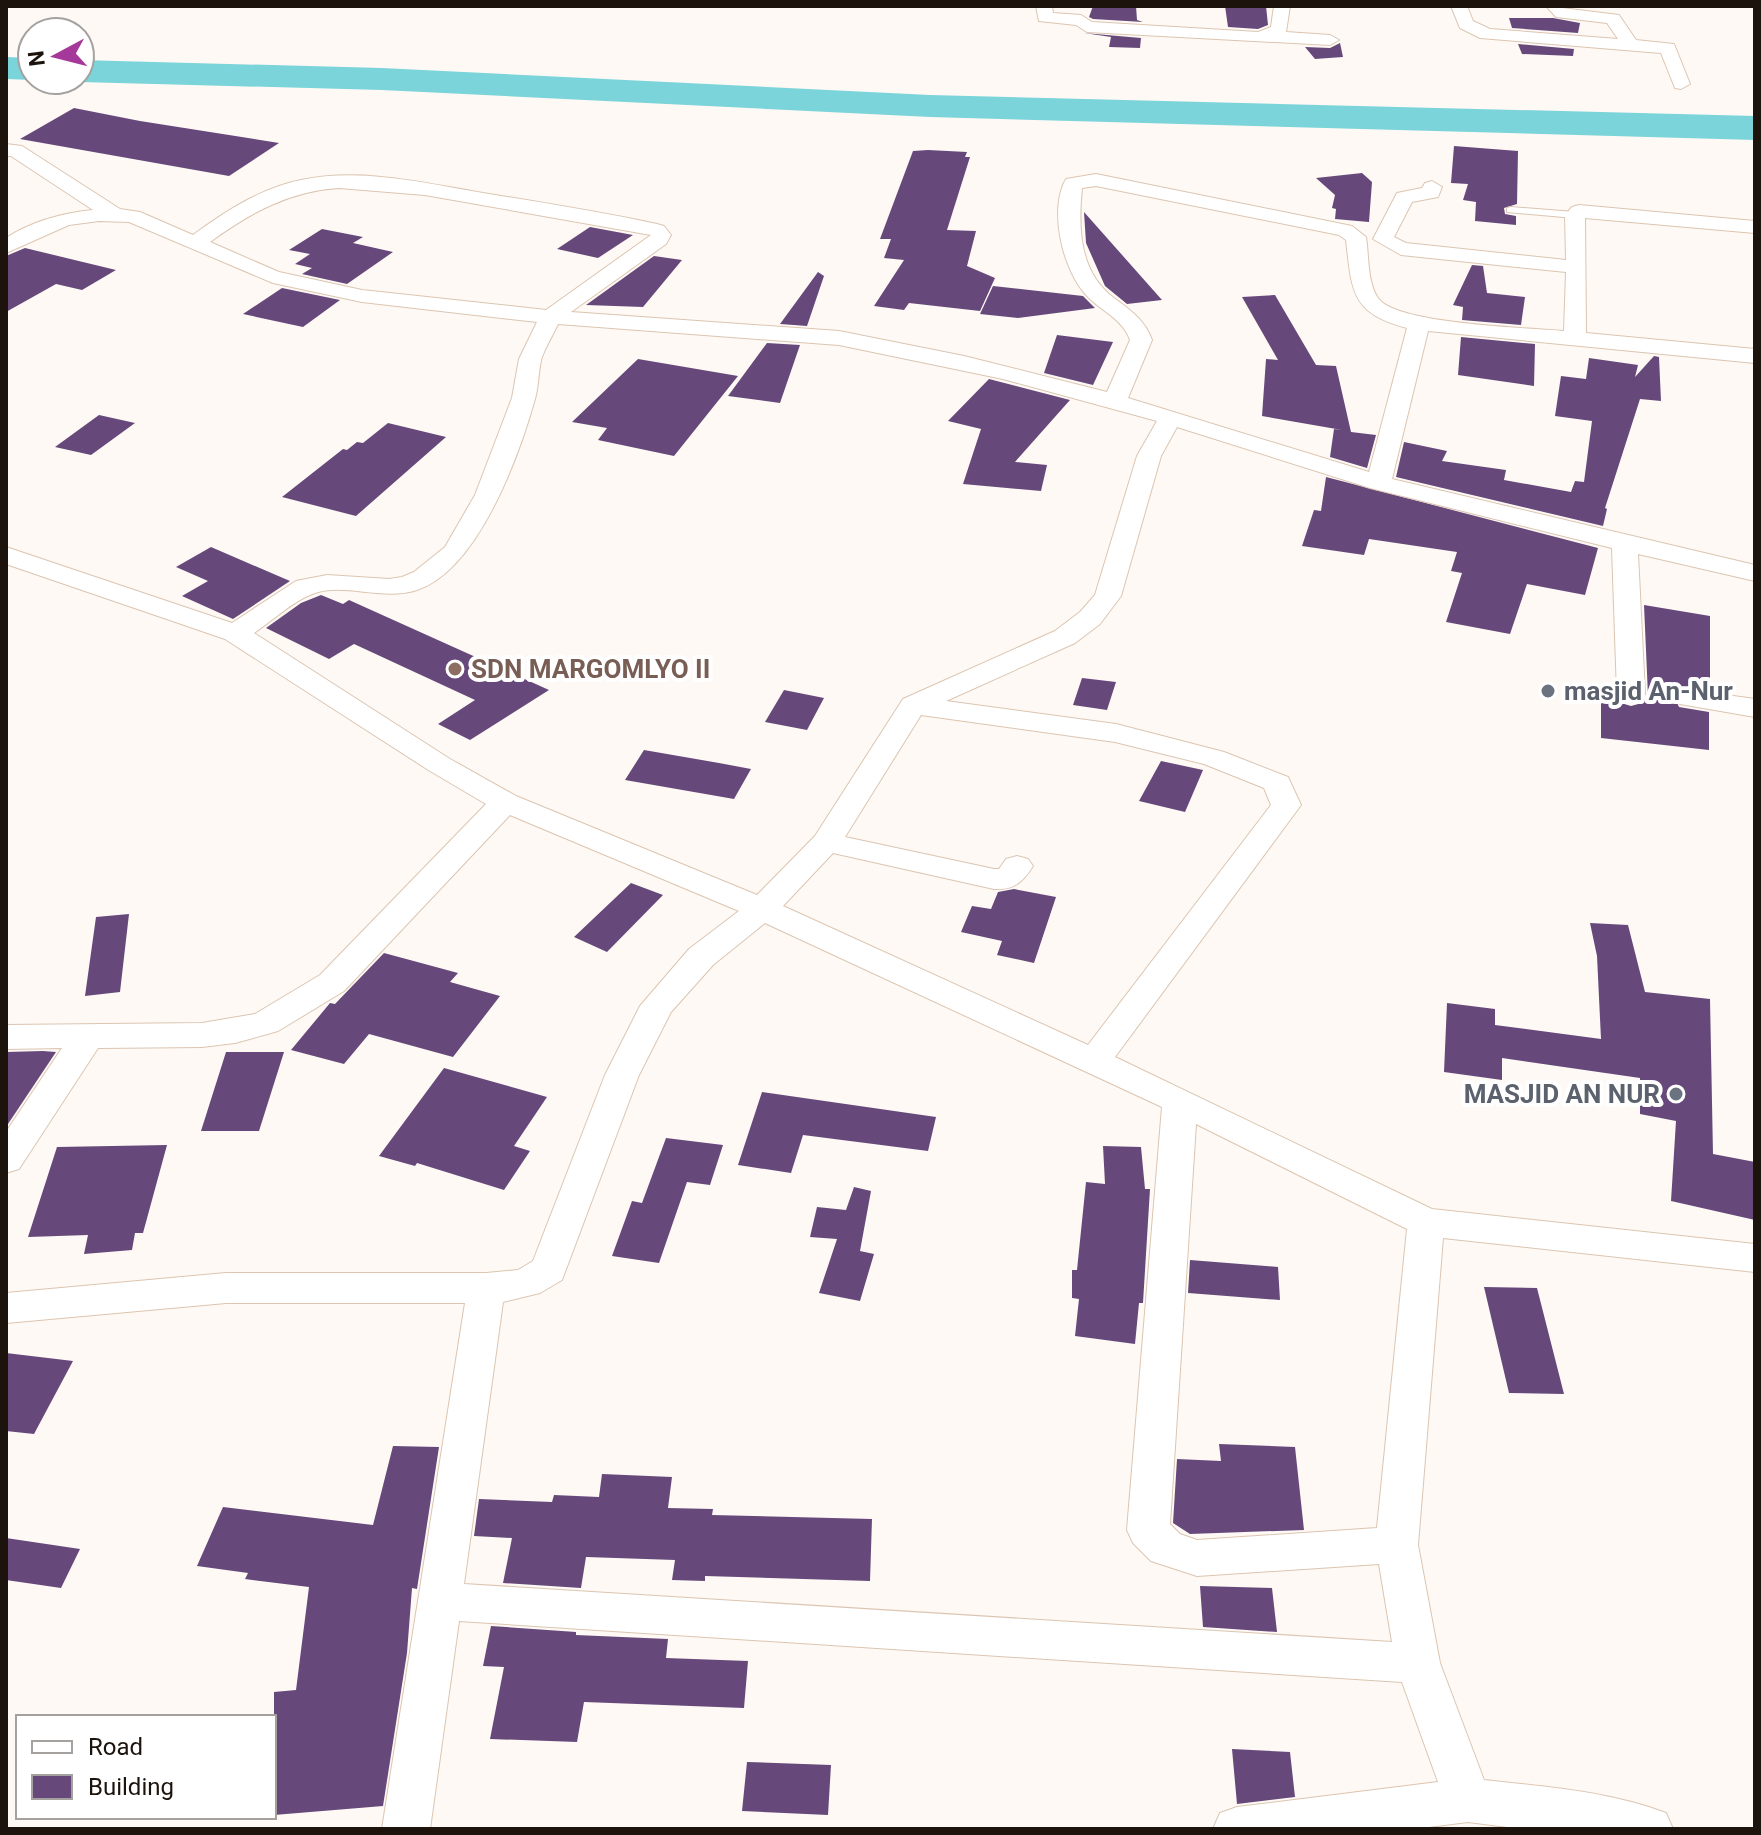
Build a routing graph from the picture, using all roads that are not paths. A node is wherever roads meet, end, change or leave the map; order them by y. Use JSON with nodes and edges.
{"nodes":[{"id":1,"x":1044,"y":6,"type":"edge"},
{"id":2,"x":1459,"y":6,"type":"edge"},
{"id":3,"x":1554,"y":6,"type":"edge"},
{"id":4,"x":1276,"y":13,"type":"edge"},
{"id":5,"x":1222,"y":17,"type":"dead end"},
{"id":6,"x":1154,"y":18,"type":"dead end"},
{"id":7,"x":1270,"y":36,"type":"junction"},
{"id":8,"x":1330,"y":40,"type":"dead end"},
{"id":9,"x":1629,"y":43,"type":"junction"},
{"id":10,"x":1681,"y":84,"type":"dead end"},
{"id":11,"x":6,"y":150,"type":"edge"},
{"id":12,"x":1432,"y":187,"type":"dead end"},
{"id":13,"x":1511,"y":210,"type":"dead end"},
{"id":14,"x":114,"y":214,"type":"junction"},
{"id":15,"x":1575,"y":215,"type":"junction"},
{"id":16,"x":1755,"y":227,"type":"edge"},
{"id":17,"x":193,"y":244,"type":"junction"},
{"id":18,"x":6,"y":247,"type":"edge"},
{"id":19,"x":1577,"y":267,"type":"junction"},
{"id":20,"x":550,"y":317,"type":"junction"},
{"id":21,"x":1419,"y":324,"type":"junction"},
{"id":22,"x":1575,"y":339,"type":"junction"},
{"id":23,"x":1755,"y":356,"type":"edge"},
{"id":24,"x":1114,"y":403,"type":"junction"},
{"id":25,"x":1170,"y":418,"type":"junction"},
{"id":26,"x":1379,"y":483,"type":"junction"},
{"id":27,"x":1625,"y":542,"type":"junction"},
{"id":28,"x":6,"y":555,"type":"edge"},
{"id":29,"x":1755,"y":573,"type":"edge"},
{"id":30,"x":235,"y":633,"type":"junction"},
{"id":31,"x":1631,"y":694,"type":"dead end"},
{"id":32,"x":1690,"y":698,"type":"dead end"},
{"id":33,"x":913,"y":705,"type":"junction"},
{"id":34,"x":1755,"y":708,"type":"edge"},
{"id":35,"x":505,"y":802,"type":"junction"},
{"id":36,"x":826,"y":842,"type":"junction"},
{"id":37,"x":1017,"y":866,"type":"dead end"},
{"id":38,"x":762,"y":909,"type":"junction"},
{"id":39,"x":88,"y":1036,"type":"junction"},
{"id":40,"x":6,"y":1037,"type":"edge"},
{"id":41,"x":1094,"y":1061,"type":"junction"},
{"id":42,"x":1180,"y":1101,"type":"junction"},
{"id":43,"x":6,"y":1160,"type":"edge"},
{"id":44,"x":1426,"y":1222,"type":"junction"},
{"id":45,"x":1755,"y":1258,"type":"edge"},
{"id":46,"x":486,"y":1288,"type":"junction"},
{"id":47,"x":6,"y":1308,"type":"edge"},
{"id":48,"x":1397,"y":1545,"type":"junction"},
{"id":49,"x":440,"y":1601,"type":"junction"},
{"id":50,"x":1418,"y":1663,"type":"junction"},
{"id":51,"x":1468,"y":1800,"type":"junction"},
{"id":52,"x":406,"y":1829,"type":"edge"},
{"id":53,"x":1237,"y":1829,"type":"edge"},
{"id":54,"x":1649,"y":1829,"type":"edge"}],
"edges":[{"from":1,"to":7,"type":"street"},
{"from":2,"to":9,"type":"street"},
{"from":3,"to":9,"type":"street"},
{"from":4,"to":7,"type":"street"},
{"from":5,"to":6,"type":"street"},
{"from":7,"to":8,"type":"street"},
{"from":9,"to":10,"type":"street"},
{"from":11,"to":14,"type":"street"},
{"from":12,"to":19,"type":"street"},
{"from":13,"to":15,"type":"lane"},
{"from":14,"to":17,"type":"street"},
{"from":14,"to":18,"type":"street"},
{"from":15,"to":16,"type":"street"},
{"from":15,"to":19,"type":"street"},
{"from":17,"to":20,"type":"street"},
{"from":17,"to":20,"type":"street"},
{"from":19,"to":22,"type":"street"},
{"from":20,"to":24,"type":"street"},
{"from":20,"to":30,"type":"street"},
{"from":21,"to":22,"type":"street"},
{"from":21,"to":24,"type":"street"},
{"from":21,"to":26,"type":"street"},
{"from":22,"to":23,"type":"street"},
{"from":24,"to":25,"type":"street"},
{"from":25,"to":26,"type":"street"},
{"from":25,"to":33,"type":"street"},
{"from":26,"to":27,"type":"street"},
{"from":27,"to":29,"type":"street"},
{"from":27,"to":31,"type":"street"},
{"from":28,"to":30,"type":"street"},
{"from":30,"to":35,"type":"street"},
{"from":32,"to":34,"type":"street"},
{"from":33,"to":36,"type":"street"},
{"from":33,"to":41,"type":"street"},
{"from":35,"to":38,"type":"street"},
{"from":35,"to":39,"type":"street"},
{"from":36,"to":37,"type":"street"},
{"from":36,"to":38,"type":"street"},
{"from":38,"to":41,"type":"street"},
{"from":38,"to":46,"type":"street"},
{"from":39,"to":40,"type":"street"},
{"from":39,"to":43,"type":"street"},
{"from":41,"to":42,"type":"street"},
{"from":42,"to":44,"type":"street"},
{"from":42,"to":48,"type":"street"},
{"from":44,"to":45,"type":"street"},
{"from":44,"to":48,"type":"street"},
{"from":46,"to":47,"type":"street"},
{"from":46,"to":49,"type":"street"},
{"from":48,"to":50,"type":"street"},
{"from":49,"to":50,"type":"street"},
{"from":49,"to":52,"type":"street"},
{"from":50,"to":51,"type":"street"},
{"from":51,"to":53,"type":"street"},
{"from":51,"to":54,"type":"street"}]}
